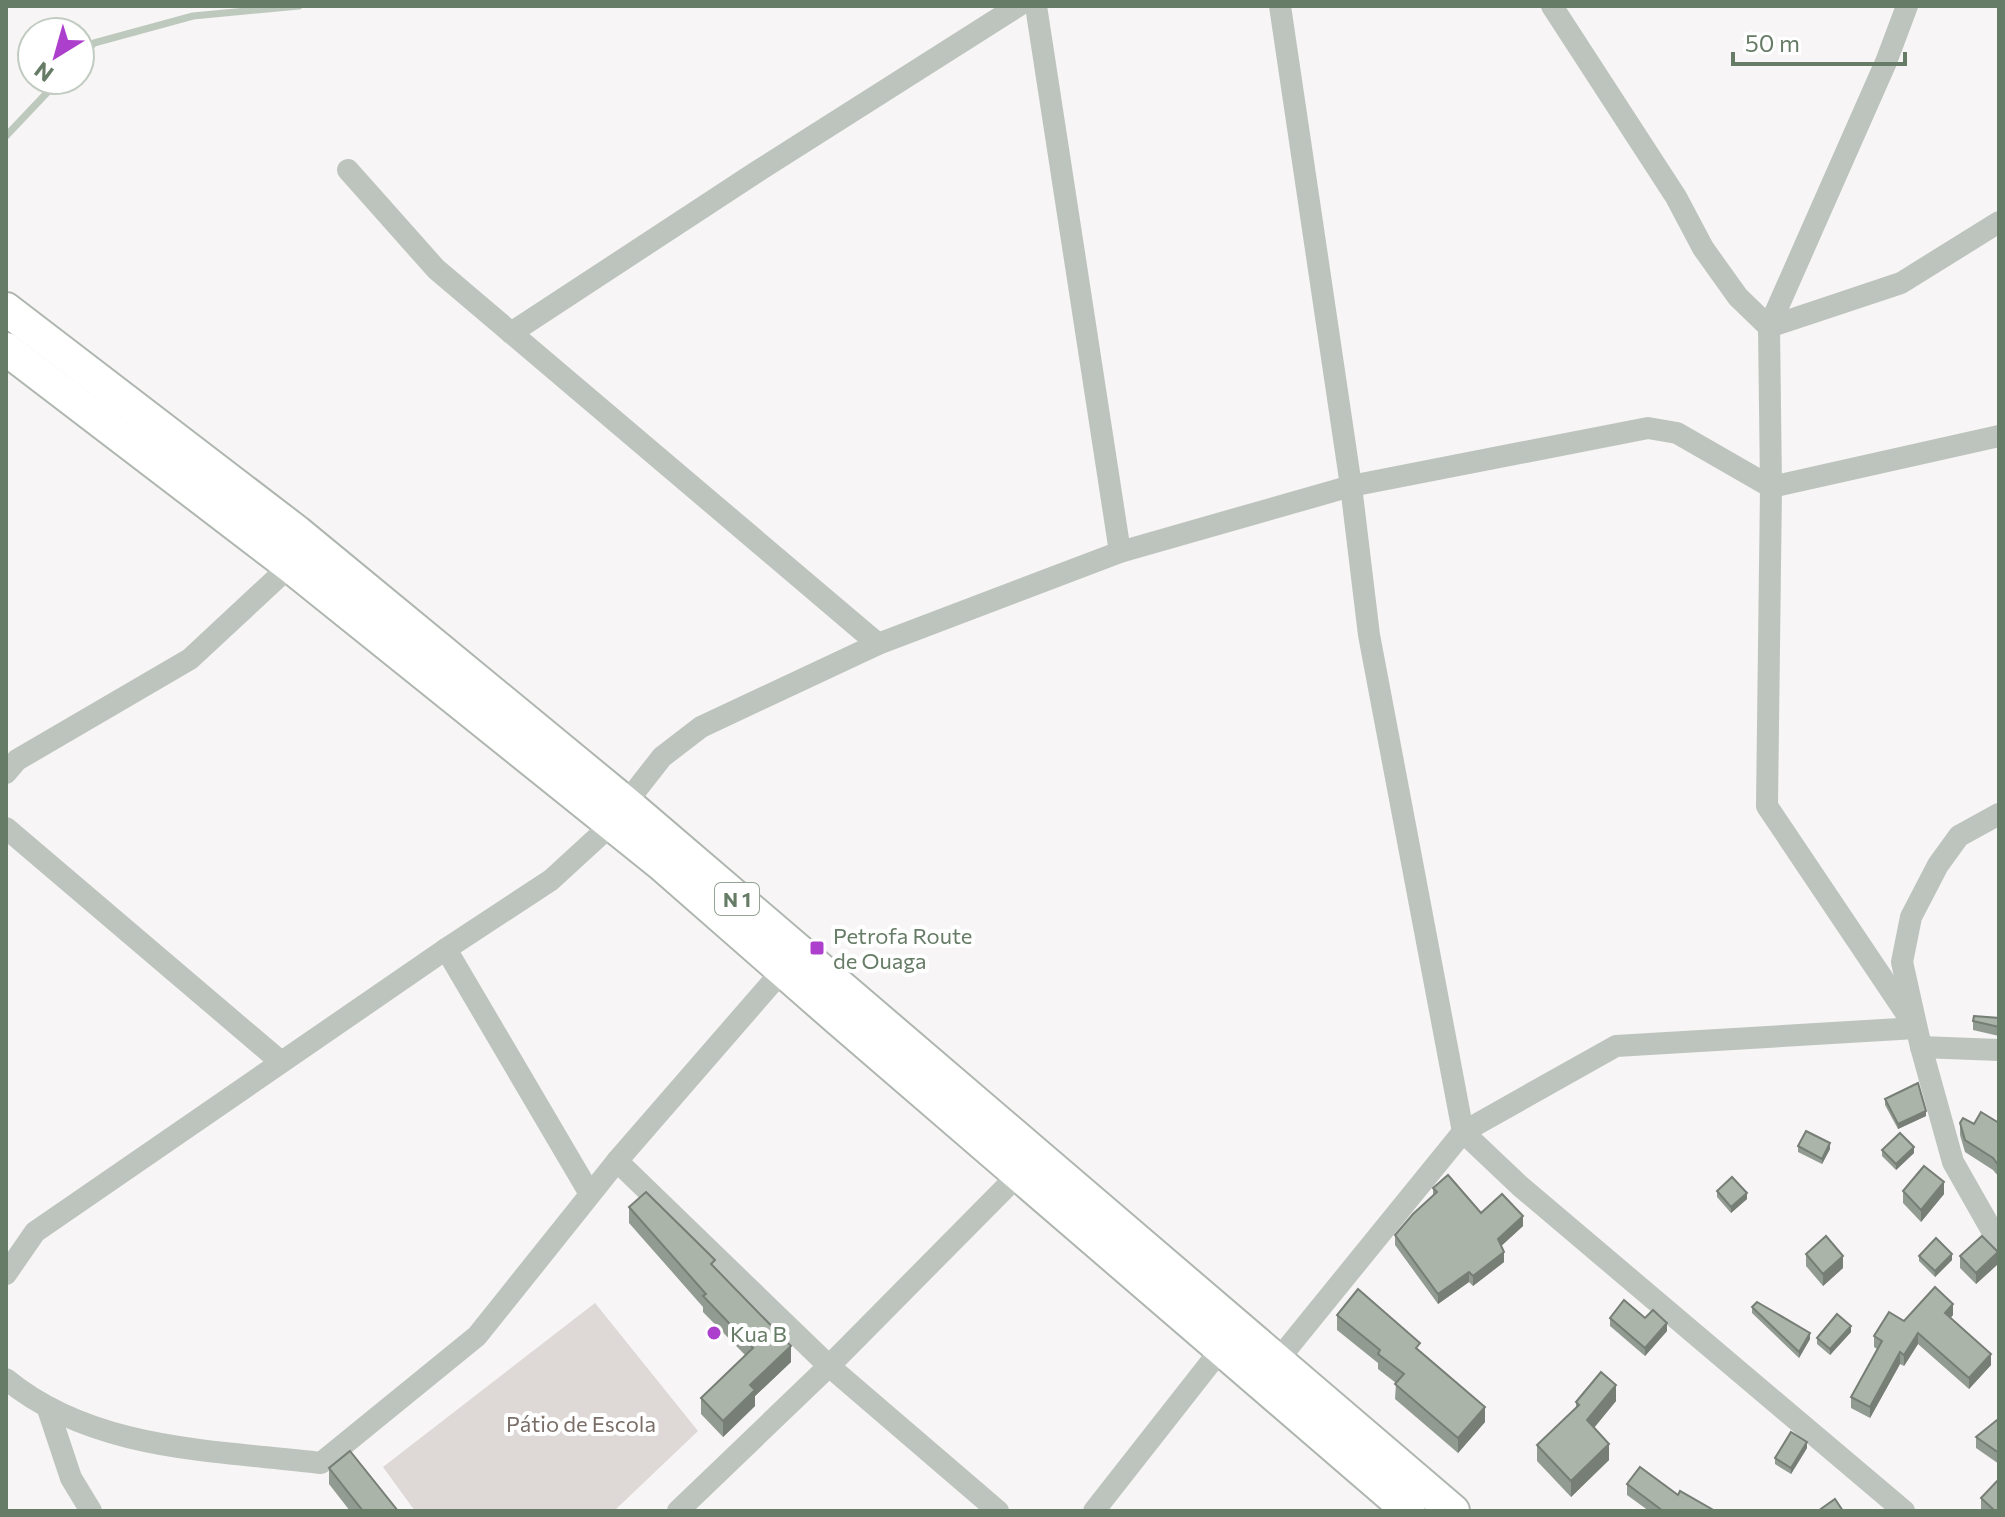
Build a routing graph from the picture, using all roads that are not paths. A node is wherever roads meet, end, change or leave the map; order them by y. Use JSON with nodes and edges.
{"nodes":[{"id":1,"x":1018,"y":6,"type":"edge"},
{"id":2,"x":1036,"y":6,"type":"edge"},
{"id":3,"x":1280,"y":6,"type":"edge"},
{"id":4,"x":1552,"y":6,"type":"edge"},
{"id":5,"x":1907,"y":6,"type":"edge"},
{"id":6,"x":348,"y":170,"type":"dead end"},
{"id":7,"x":1996,"y":232,"type":"edge"},
{"id":8,"x":6,"y":309,"type":"edge"},
{"id":9,"x":1769,"y":327,"type":"junction"},
{"id":10,"x":511,"y":333,"type":"junction"},
{"id":11,"x":6,"y":349,"type":"edge"},
{"id":12,"x":1999,"y":436,"type":"edge"},
{"id":13,"x":1351,"y":486,"type":"junction"},
{"id":14,"x":1771,"y":487,"type":"junction"},
{"id":15,"x":1120,"y":552,"type":"junction"},
{"id":16,"x":290,"y":566,"type":"junction"},
{"id":17,"x":878,"y":644,"type":"junction"},
{"id":18,"x":6,"y":773,"type":"edge"},
{"id":19,"x":619,"y":813,"type":"junction"},
{"id":20,"x":1999,"y":814,"type":"edge"},
{"id":21,"x":6,"y":828,"type":"edge"},
{"id":22,"x":732,"y":910,"type":"junction"},
{"id":23,"x":446,"y":949,"type":"junction"},
{"id":24,"x":782,"y":971,"type":"junction"},
{"id":25,"x":1918,"y":1038,"type":"junction"},
{"id":26,"x":1999,"y":1050,"type":"edge"},
{"id":27,"x":281,"y":1062,"type":"junction"},
{"id":28,"x":1463,"y":1132,"type":"junction"},
{"id":29,"x":617,"y":1161,"type":"junction"},
{"id":30,"x":1019,"y":1174,"type":"junction"},
{"id":31,"x":590,"y":1194,"type":"junction"},
{"id":32,"x":1999,"y":1243,"type":"edge"},
{"id":33,"x":14,"y":1252,"type":"edge"},
{"id":34,"x":6,"y":1274,"type":"edge"},
{"id":35,"x":1222,"y":1348,"type":"junction"},
{"id":36,"x":1277,"y":1361,"type":"junction"},
{"id":37,"x":829,"y":1366,"type":"junction"},
{"id":38,"x":6,"y":1379,"type":"edge"},
{"id":39,"x":48,"y":1409,"type":"junction"},
{"id":40,"x":1452,"y":1510,"type":"edge"},
{"id":41,"x":91,"y":1511,"type":"edge"},
{"id":42,"x":678,"y":1511,"type":"edge"},
{"id":43,"x":998,"y":1511,"type":"edge"},
{"id":44,"x":1094,"y":1511,"type":"edge"},
{"id":45,"x":1409,"y":1511,"type":"edge"},
{"id":46,"x":1904,"y":1511,"type":"edge"}],
"edges":[{"from":1,"to":10,"type":"street"},
{"from":2,"to":15,"type":"street"},
{"from":3,"to":13,"type":"street"},
{"from":4,"to":9,"type":"street"},
{"from":5,"to":9,"type":"street"},
{"from":6,"to":10,"type":"street"},
{"from":7,"to":9,"type":"street"},
{"from":8,"to":19,"type":"highway","number":"N 1"},
{"from":9,"to":14,"type":"street"},
{"from":10,"to":17,"type":"street"},
{"from":11,"to":16,"type":"highway","number":"N 1"},
{"from":12,"to":14,"type":"street"},
{"from":13,"to":14,"type":"street"},
{"from":13,"to":15,"type":"street"},
{"from":13,"to":28,"type":"street"},
{"from":14,"to":25,"type":"street"},
{"from":15,"to":17,"type":"street"},
{"from":16,"to":18,"type":"street"},
{"from":16,"to":19,"type":"highway","number":"N 1"},
{"from":17,"to":19,"type":"street"},
{"from":19,"to":22,"type":"highway","number":"N 1"},
{"from":19,"to":23,"type":"street"},
{"from":20,"to":25,"type":"street"},
{"from":21,"to":27,"type":"street"},
{"from":22,"to":24,"type":"highway","number":"N 1"},
{"from":22,"to":36,"type":"highway","number":"N 1"},
{"from":23,"to":27,"type":"street"},
{"from":23,"to":31,"type":"street"},
{"from":24,"to":29,"type":"street"},
{"from":24,"to":30,"type":"highway","number":"N 1"},
{"from":25,"to":26,"type":"street"},
{"from":25,"to":28,"type":"street"},
{"from":25,"to":32,"type":"street"},
{"from":27,"to":33,"type":"street"},
{"from":28,"to":36,"type":"street"},
{"from":28,"to":46,"type":"street"},
{"from":29,"to":31,"type":"street"},
{"from":29,"to":37,"type":"street"},
{"from":30,"to":35,"type":"highway","number":"N 1"},
{"from":30,"to":37,"type":"street"},
{"from":31,"to":39,"type":"street"},
{"from":33,"to":34,"type":"street"},
{"from":35,"to":44,"type":"street"},
{"from":35,"to":45,"type":"highway","number":"N 1"},
{"from":36,"to":40,"type":"highway","number":"N 1"},
{"from":37,"to":42,"type":"street"},
{"from":37,"to":43,"type":"street"},
{"from":38,"to":39,"type":"street"},
{"from":39,"to":41,"type":"street"}]}
